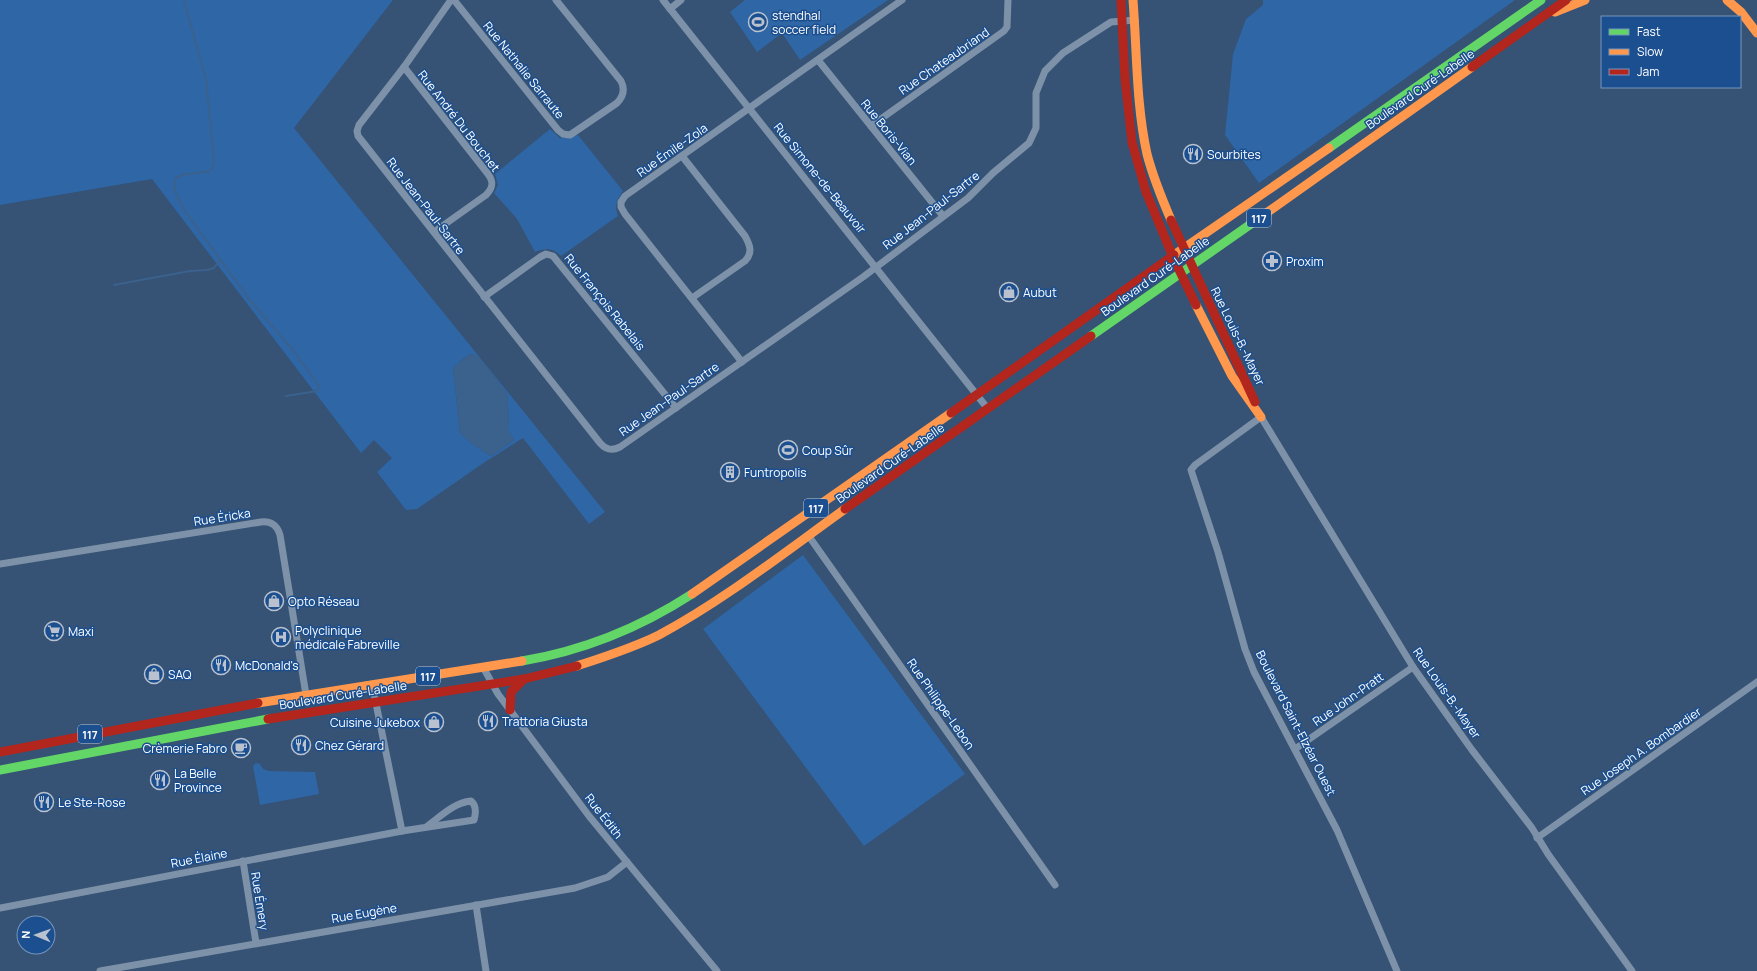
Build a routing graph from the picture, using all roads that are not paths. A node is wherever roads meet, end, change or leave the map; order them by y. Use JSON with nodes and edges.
{"nodes":[{"id":1,"x":453,"y":0,"type":"edge"},
{"id":2,"x":556,"y":0,"type":"edge"},
{"id":3,"x":663,"y":0,"type":"edge"},
{"id":4,"x":681,"y":0,"type":"edge"},
{"id":5,"x":902,"y":0,"type":"edge"},
{"id":6,"x":1008,"y":0,"type":"edge"},
{"id":7,"x":1121,"y":0,"type":"edge"},
{"id":8,"x":1133,"y":0,"type":"edge"},
{"id":9,"x":1566,"y":0,"type":"edge"},
{"id":10,"x":1585,"y":0,"type":"edge"},
{"id":11,"x":1727,"y":0,"type":"edge"},
{"id":12,"x":1538,"y":2,"type":"edge"},
{"id":13,"x":670,"y":9,"type":"junction"},
{"id":14,"x":1542,"y":18,"type":"junction"},
{"id":15,"x":1135,"y":20,"type":"junction"},
{"id":16,"x":1122,"y":21,"type":"junction"},
{"id":17,"x":1757,"y":33,"type":"edge"},
{"id":18,"x":818,"y":60,"type":"junction"},
{"id":19,"x":404,"y":67,"type":"junction"},
{"id":20,"x":750,"y":109,"type":"junction"},
{"id":21,"x":870,"y":126,"type":"junction"},
{"id":22,"x":682,"y":156,"type":"junction"},
{"id":23,"x":943,"y":216,"type":"junction"},
{"id":24,"x":434,"y":232,"type":"junction"},
{"id":25,"x":1183,"y":249,"type":"junction"},
{"id":26,"x":1173,"y":257,"type":"junction"},
{"id":27,"x":1191,"y":266,"type":"junction"},
{"id":28,"x":876,"y":267,"type":"junction"},
{"id":29,"x":1180,"y":274,"type":"junction"},
{"id":30,"x":484,"y":297,"type":"junction"},
{"id":31,"x":692,"y":298,"type":"junction"},
{"id":32,"x":742,"y":362,"type":"junction"},
{"id":33,"x":978,"y":394,"type":"junction"},
{"id":34,"x":676,"y":408,"type":"junction"},
{"id":35,"x":988,"y":408,"type":"junction"},
{"id":36,"x":1261,"y":417,"type":"junction"},
{"id":37,"x":808,"y":535,"type":"junction"},
{"id":38,"x":0,"y":564,"type":"edge"},
{"id":39,"x":483,"y":667,"type":"junction"},
{"id":40,"x":1413,"y":667,"type":"junction"},
{"id":41,"x":524,"y":679,"type":"junction"},
{"id":42,"x":1757,"y":682,"type":"edge"},
{"id":43,"x":372,"y":684,"type":"junction"},
{"id":44,"x":492,"y":684,"type":"junction"},
{"id":45,"x":306,"y":695,"type":"junction"},
{"id":46,"x":375,"y":702,"type":"junction"},
{"id":47,"x":510,"y":710,"type":"junction"},
{"id":48,"x":1295,"y":749,"type":"junction"},
{"id":49,"x":0,"y":752,"type":"edge"},
{"id":50,"x":0,"y":770,"type":"edge"},
{"id":51,"x":426,"y":827,"type":"junction"},
{"id":52,"x":402,"y":831,"type":"junction"},
{"id":53,"x":1537,"y":838,"type":"junction"},
{"id":54,"x":243,"y":861,"type":"junction"},
{"id":55,"x":627,"y":862,"type":"junction"},
{"id":56,"x":1055,"y":885,"type":"dead end"},
{"id":57,"x":476,"y":905,"type":"junction"},
{"id":58,"x":0,"y":908,"type":"edge"},
{"id":59,"x":256,"y":943,"type":"junction"},
{"id":60,"x":100,"y":971,"type":"edge"},
{"id":61,"x":486,"y":971,"type":"edge"},
{"id":62,"x":717,"y":971,"type":"edge"},
{"id":63,"x":1398,"y":971,"type":"edge"},
{"id":64,"x":1632,"y":971,"type":"edge"}],
"edges":[{"from":1,"to":2,"type":"street","name":"Rue Nathalie Sarraute"},
{"from":1,"to":19,"type":"street","name":"Rue Jean-Paul-Sartre"},
{"from":3,"to":13,"type":"street","name":"Rue Simone-de-Beauvoir"},
{"from":4,"to":13,"type":"street"},
{"from":5,"to":18,"type":"street","name":"Rue Émile-Zola"},
{"from":6,"to":21,"type":"street","name":"Rue Chateaubriand"},
{"from":7,"to":16,"type":"main road"},
{"from":8,"to":15,"type":"main road"},
{"from":9,"to":14,"type":"main road","name":"Boulevard Curé-Labelle","number":"117"},
{"from":10,"to":14,"type":"main road"},
{"from":11,"to":17,"type":"main road"},
{"from":12,"to":25,"type":"main road","name":"Boulevard Curé-Labelle","number":"117"},
{"from":13,"to":20,"type":"street","name":"Rue Simone-de-Beauvoir"},
{"from":14,"to":27,"type":"main road","name":"Boulevard Curé-Labelle","number":"117"},
{"from":15,"to":16,"type":"street","name":"Rue Jean-Paul-Sartre"},
{"from":15,"to":25,"type":"main road"},
{"from":16,"to":23,"type":"street","name":"Rue Jean-Paul-Sartre"},
{"from":16,"to":26,"type":"main road"},
{"from":18,"to":20,"type":"street","name":"Rue Émile-Zola"},
{"from":18,"to":21,"type":"street","name":"Rue Boris-Vian"},
{"from":19,"to":24,"type":"street","name":"Rue Jean-Paul-Sartre"},
{"from":19,"to":24,"type":"street","name":"Rue André Du Bouchet"},
{"from":20,"to":22,"type":"street","name":"Rue Émile-Zola"},
{"from":20,"to":28,"type":"street","name":"Rue Simone-de-Beauvoir"},
{"from":21,"to":23,"type":"street","name":"Rue Boris-Vian"},
{"from":22,"to":31,"type":"street"},
{"from":22,"to":31,"type":"street","name":"Rue Émile-Zola"},
{"from":23,"to":28,"type":"street","name":"Rue Jean-Paul-Sartre"},
{"from":24,"to":30,"type":"street","name":"Rue Jean-Paul-Sartre"},
{"from":25,"to":26,"type":"main road","name":"Boulevard Curé-Labelle","number":"117"},
{"from":25,"to":27,"type":"main road"},
{"from":26,"to":29,"type":"main road"},
{"from":26,"to":33,"type":"main road","name":"Boulevard Curé-Labelle","number":"117"},
{"from":27,"to":29,"type":"main road","name":"Boulevard Curé-Labelle","number":"117"},
{"from":27,"to":36,"type":"main road","name":"Rue Louis-B.-Mayer"},
{"from":28,"to":32,"type":"street","name":"Rue Jean-Paul-Sartre"},
{"from":28,"to":33,"type":"street","name":"Rue Simone-de-Beauvoir"},
{"from":29,"to":35,"type":"main road","name":"Boulevard Curé-Labelle","number":"117"},
{"from":29,"to":36,"type":"main road","name":"Rue Louis-B.-Mayer"},
{"from":30,"to":34,"type":"street","name":"Rue Jean-Paul-Sartre"},
{"from":30,"to":34,"type":"street","name":"Rue François Rabelais"},
{"from":31,"to":32,"type":"street","name":"Rue Émile-Zola"},
{"from":32,"to":34,"type":"street","name":"Rue Jean-Paul-Sartre"},
{"from":33,"to":35,"type":"street","name":"Rue Simone-de-Beauvoir"},
{"from":33,"to":39,"type":"main road","name":"Boulevard Curé-Labelle","number":"117"},
{"from":35,"to":37,"type":"main road","name":"Boulevard Curé-Labelle","number":"117"},
{"from":36,"to":40,"type":"street","name":"Rue Louis-B.-Mayer"},
{"from":36,"to":48,"type":"street","name":"Boulevard Saint-Elzéar Ouest"},
{"from":37,"to":41,"type":"main road","name":"Boulevard Curé-Labelle","number":"117"},
{"from":37,"to":56,"type":"street","name":"Rue Philippe-Lebon"},
{"from":38,"to":45,"type":"street","name":"Rue Éricka"},
{"from":39,"to":43,"type":"main road","name":"Boulevard Curé-Labelle","number":"117"},
{"from":39,"to":44,"type":"street","name":"Rue Édith"},
{"from":40,"to":48,"type":"street","name":"Rue John-Pratt"},
{"from":40,"to":53,"type":"street","name":"Rue Louis-B.-Mayer"},
{"from":41,"to":44,"type":"main road","name":"Boulevard Curé-Labelle","number":"117"},
{"from":41,"to":47,"type":"main road"},
{"from":42,"to":53,"type":"street","name":"Rue Joseph A. Bombardier"},
{"from":43,"to":45,"type":"main road","name":"Boulevard Curé-Labelle","number":"117"},
{"from":43,"to":46,"type":"street"},
{"from":44,"to":46,"type":"main road","name":"Boulevard Curé-Labelle","number":"117"},
{"from":44,"to":47,"type":"street","name":"Rue Édith"},
{"from":45,"to":49,"type":"main road","name":"Boulevard Curé-Labelle","number":"117"},
{"from":46,"to":50,"type":"main road","name":"Boulevard Curé-Labelle","number":"117"},
{"from":46,"to":52,"type":"street"},
{"from":47,"to":55,"type":"street","name":"Rue Édith"},
{"from":48,"to":63,"type":"street","name":"Boulevard Saint-Elzéar Ouest"},
{"from":51,"to":51,"type":"street","name":"Rue Élaine"},
{"from":51,"to":52,"type":"street","name":"Rue Élaine"},
{"from":52,"to":54,"type":"street","name":"Rue Élaine"},
{"from":53,"to":64,"type":"street","name":"Rue Louis-B.-Mayer"},
{"from":54,"to":58,"type":"street","name":"Rue Élaine"},
{"from":54,"to":59,"type":"street","name":"Rue Émery"},
{"from":55,"to":57,"type":"street","name":"Rue Eugène"},
{"from":55,"to":62,"type":"street","name":"Rue Édith"},
{"from":57,"to":59,"type":"street","name":"Rue Eugène"},
{"from":57,"to":61,"type":"street"},
{"from":59,"to":60,"type":"street","name":"Rue Eugène"}]}
